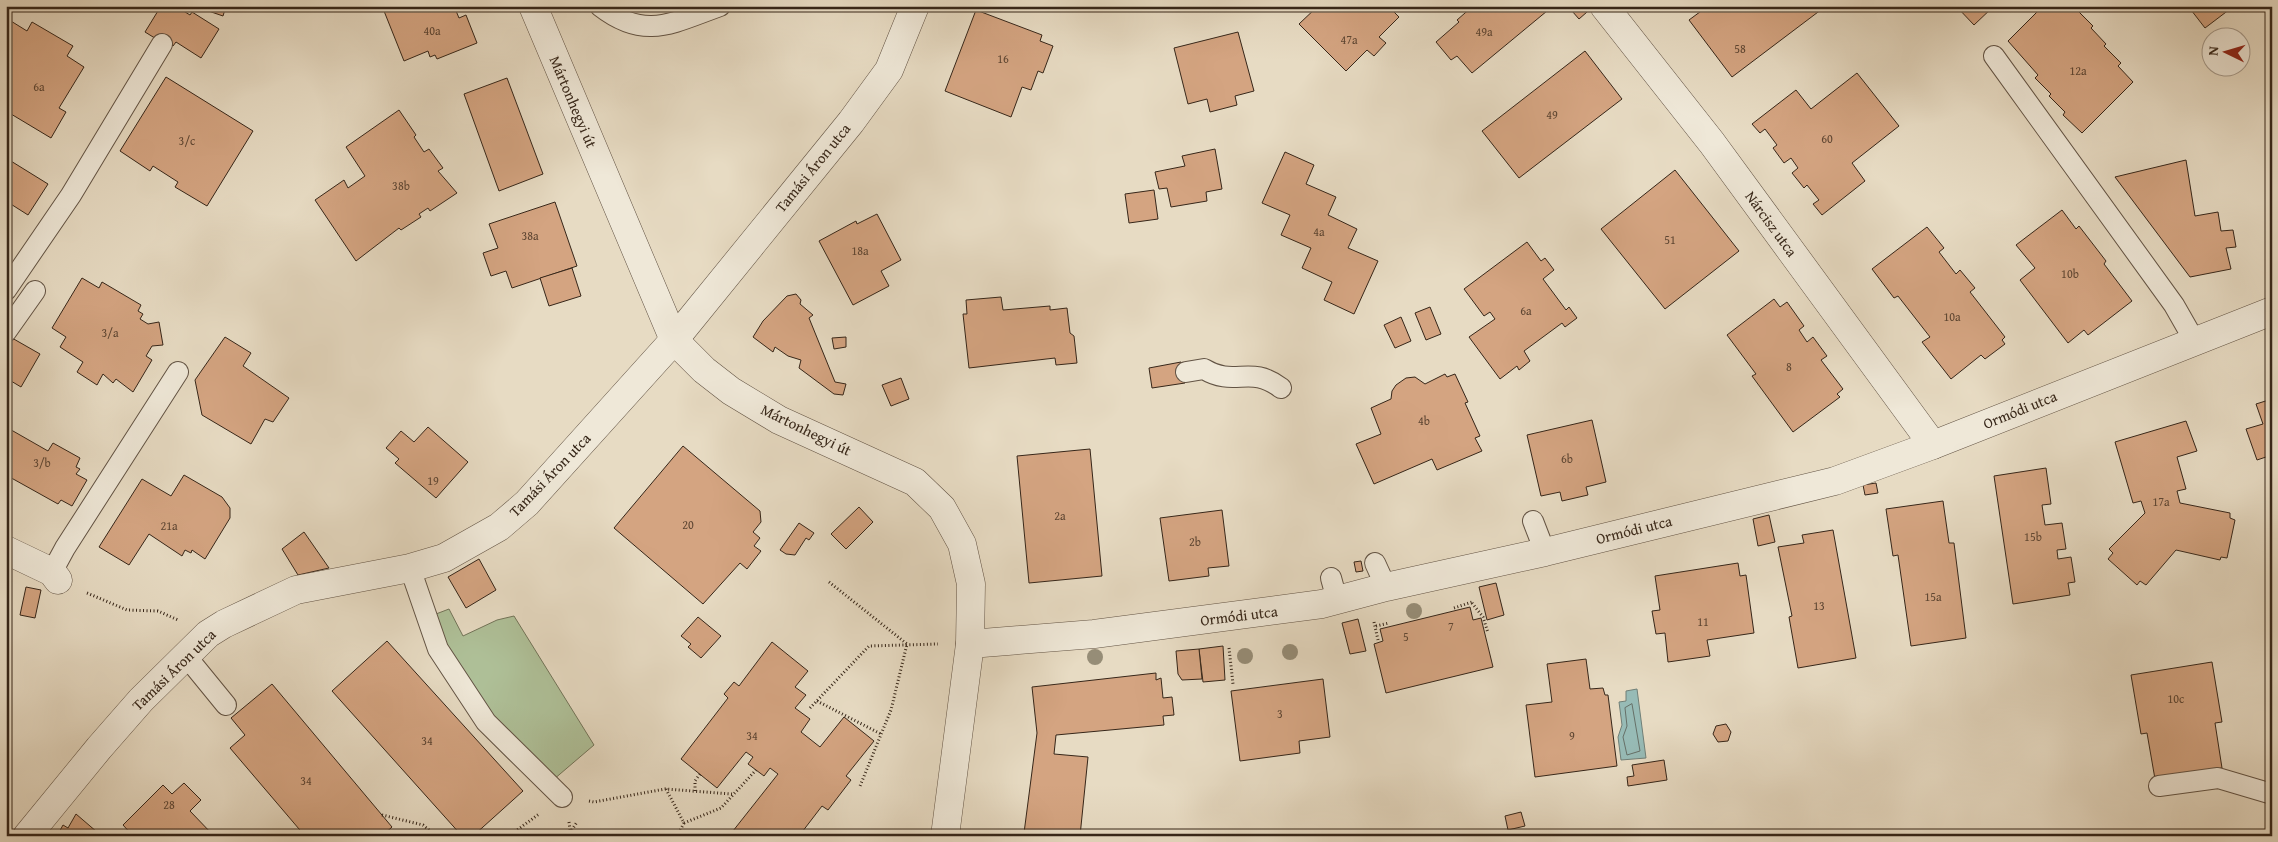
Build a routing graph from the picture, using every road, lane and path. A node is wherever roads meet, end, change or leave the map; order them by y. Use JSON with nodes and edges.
{"nodes":[{"id":1,"x":533,"y":6,"type":"edge"},
{"id":2,"x":600,"y":6,"type":"edge"},
{"id":3,"x":720,"y":6,"type":"edge"},
{"id":4,"x":915,"y":6,"type":"edge"},
{"id":5,"x":1604,"y":6,"type":"edge"},
{"id":6,"x":162,"y":44,"type":"dead end"},
{"id":7,"x":1994,"y":56,"type":"dead end"},
{"id":8,"x":6,"y":290,"type":"edge"},
{"id":9,"x":35,"y":290,"type":"dead end"},
{"id":10,"x":2272,"y":311,"type":"edge"},
{"id":11,"x":6,"y":332,"type":"edge"},
{"id":12,"x":674,"y":340,"type":"junction"},
{"id":13,"x":2194,"y":340,"type":"junction"},
{"id":14,"x":178,"y":372,"type":"dead end"},
{"id":15,"x":1186,"y":372,"type":"dead end"},
{"id":16,"x":1281,"y":388,"type":"dead end"},
{"id":17,"x":1933,"y":445,"type":"junction"},
{"id":18,"x":1533,"y":521,"type":"dead end"},
{"id":19,"x":6,"y":550,"type":"edge"},
{"id":20,"x":1545,"y":552,"type":"junction"},
{"id":21,"x":1375,"y":563,"type":"dead end"},
{"id":22,"x":410,"y":568,"type":"junction"},
{"id":23,"x":55,"y":576,"type":"junction"},
{"id":24,"x":829,"y":582,"type":"dead end"},
{"id":25,"x":1386,"y":587,"type":"junction"},
{"id":26,"x":1472,"y":603,"type":"dead end"},
{"id":27,"x":1225,"y":618,"type":"junction"},
{"id":28,"x":1389,"y":623,"type":"dead end"},
{"id":29,"x":1376,"y":626,"type":"dead end"},
{"id":30,"x":1488,"y":633,"type":"dead end"},
{"id":31,"x":208,"y":634,"type":"junction"},
{"id":32,"x":907,"y":644,"type":"junction"},
{"id":33,"x":925,"y":644,"type":"dead end"},
{"id":34,"x":970,"y":644,"type":"junction"},
{"id":35,"x":186,"y":656,"type":"junction"},
{"id":36,"x":1233,"y":684,"type":"dead end"},
{"id":37,"x":817,"y":700,"type":"junction"},
{"id":38,"x":226,"y":705,"type":"dead end"},
{"id":39,"x":810,"y":708,"type":"dead end"},
{"id":40,"x":881,"y":734,"type":"junction"},
{"id":41,"x":756,"y":770,"type":"dead end"},
{"id":42,"x":700,"y":774,"type":"dead end"},
{"id":43,"x":860,"y":786,"type":"dead end"},
{"id":44,"x":2159,"y":786,"type":"dead end"},
{"id":45,"x":665,"y":788,"type":"junction"},
{"id":46,"x":695,"y":791,"type":"junction"},
{"id":47,"x":732,"y":794,"type":"junction"},
{"id":48,"x":2272,"y":794,"type":"edge"},
{"id":49,"x":562,"y":797,"type":"junction"},
{"id":50,"x":382,"y":815,"type":"dead end"},
{"id":51,"x":684,"y":823,"type":"junction"},
{"id":52,"x":27,"y":836,"type":"edge"},
{"id":53,"x":436,"y":836,"type":"edge"},
{"id":54,"x":509,"y":836,"type":"edge"},
{"id":55,"x":677,"y":836,"type":"edge"},
{"id":56,"x":945,"y":836,"type":"edge"}],
"edges":[{"from":1,"to":12,"type":"street","name":"Mártonhegyi út"},
{"from":2,"to":3,"type":"lane"},
{"from":4,"to":12,"type":"street","name":"Tamási Áron utca"},
{"from":5,"to":17,"type":"street","name":"Nárcisz utca"},
{"from":6,"to":8,"type":"lane"},
{"from":7,"to":13,"type":"lane"},
{"from":9,"to":11,"type":"lane"},
{"from":10,"to":13,"type":"street","name":"Ormódi utca"},
{"from":12,"to":22,"type":"street","name":"Tamási Áron utca"},
{"from":12,"to":34,"type":"street","name":"Mártonhegyi út"},
{"from":13,"to":17,"type":"street","name":"Ormódi utca"},
{"from":14,"to":23,"type":"lane"},
{"from":15,"to":16,"type":"lane"},
{"from":17,"to":20,"type":"street","name":"Ormódi utca"},
{"from":18,"to":20,"type":"lane"},
{"from":19,"to":23,"type":"street"},
{"from":20,"to":25,"type":"street","name":"Ormódi utca"},
{"from":21,"to":25,"type":"lane"},
{"from":22,"to":31,"type":"street","name":"Tamási Áron utca"},
{"from":22,"to":49,"type":"lane"},
{"from":23,"to":31,"type":"path"},
{"from":24,"to":32,"type":"path"},
{"from":25,"to":27,"type":"street","name":"Ormódi utca"},
{"from":26,"to":30,"type":"path"},
{"from":27,"to":34,"type":"street","name":"Ormódi utca"},
{"from":27,"to":36,"type":"path"},
{"from":28,"to":29,"type":"path"},
{"from":31,"to":35,"type":"street","name":"Tamási Áron utca"},
{"from":32,"to":33,"type":"path"},
{"from":32,"to":37,"type":"path"},
{"from":32,"to":40,"type":"path"},
{"from":34,"to":56,"type":"street","name":"Mártonhegyi út"},
{"from":35,"to":38,"type":"lane"},
{"from":35,"to":52,"type":"street","name":"Tamási Áron utca"},
{"from":37,"to":39,"type":"path"},
{"from":37,"to":40,"type":"path"},
{"from":40,"to":43,"type":"path"},
{"from":41,"to":47,"type":"path"},
{"from":42,"to":46,"type":"path"},
{"from":44,"to":48,"type":"lane"},
{"from":45,"to":46,"type":"path"},
{"from":45,"to":49,"type":"path"},
{"from":45,"to":51,"type":"path"},
{"from":46,"to":47,"type":"path"},
{"from":47,"to":51,"type":"path"},
{"from":49,"to":54,"type":"path"},
{"from":50,"to":53,"type":"path"},
{"from":51,"to":55,"type":"path"}]}
